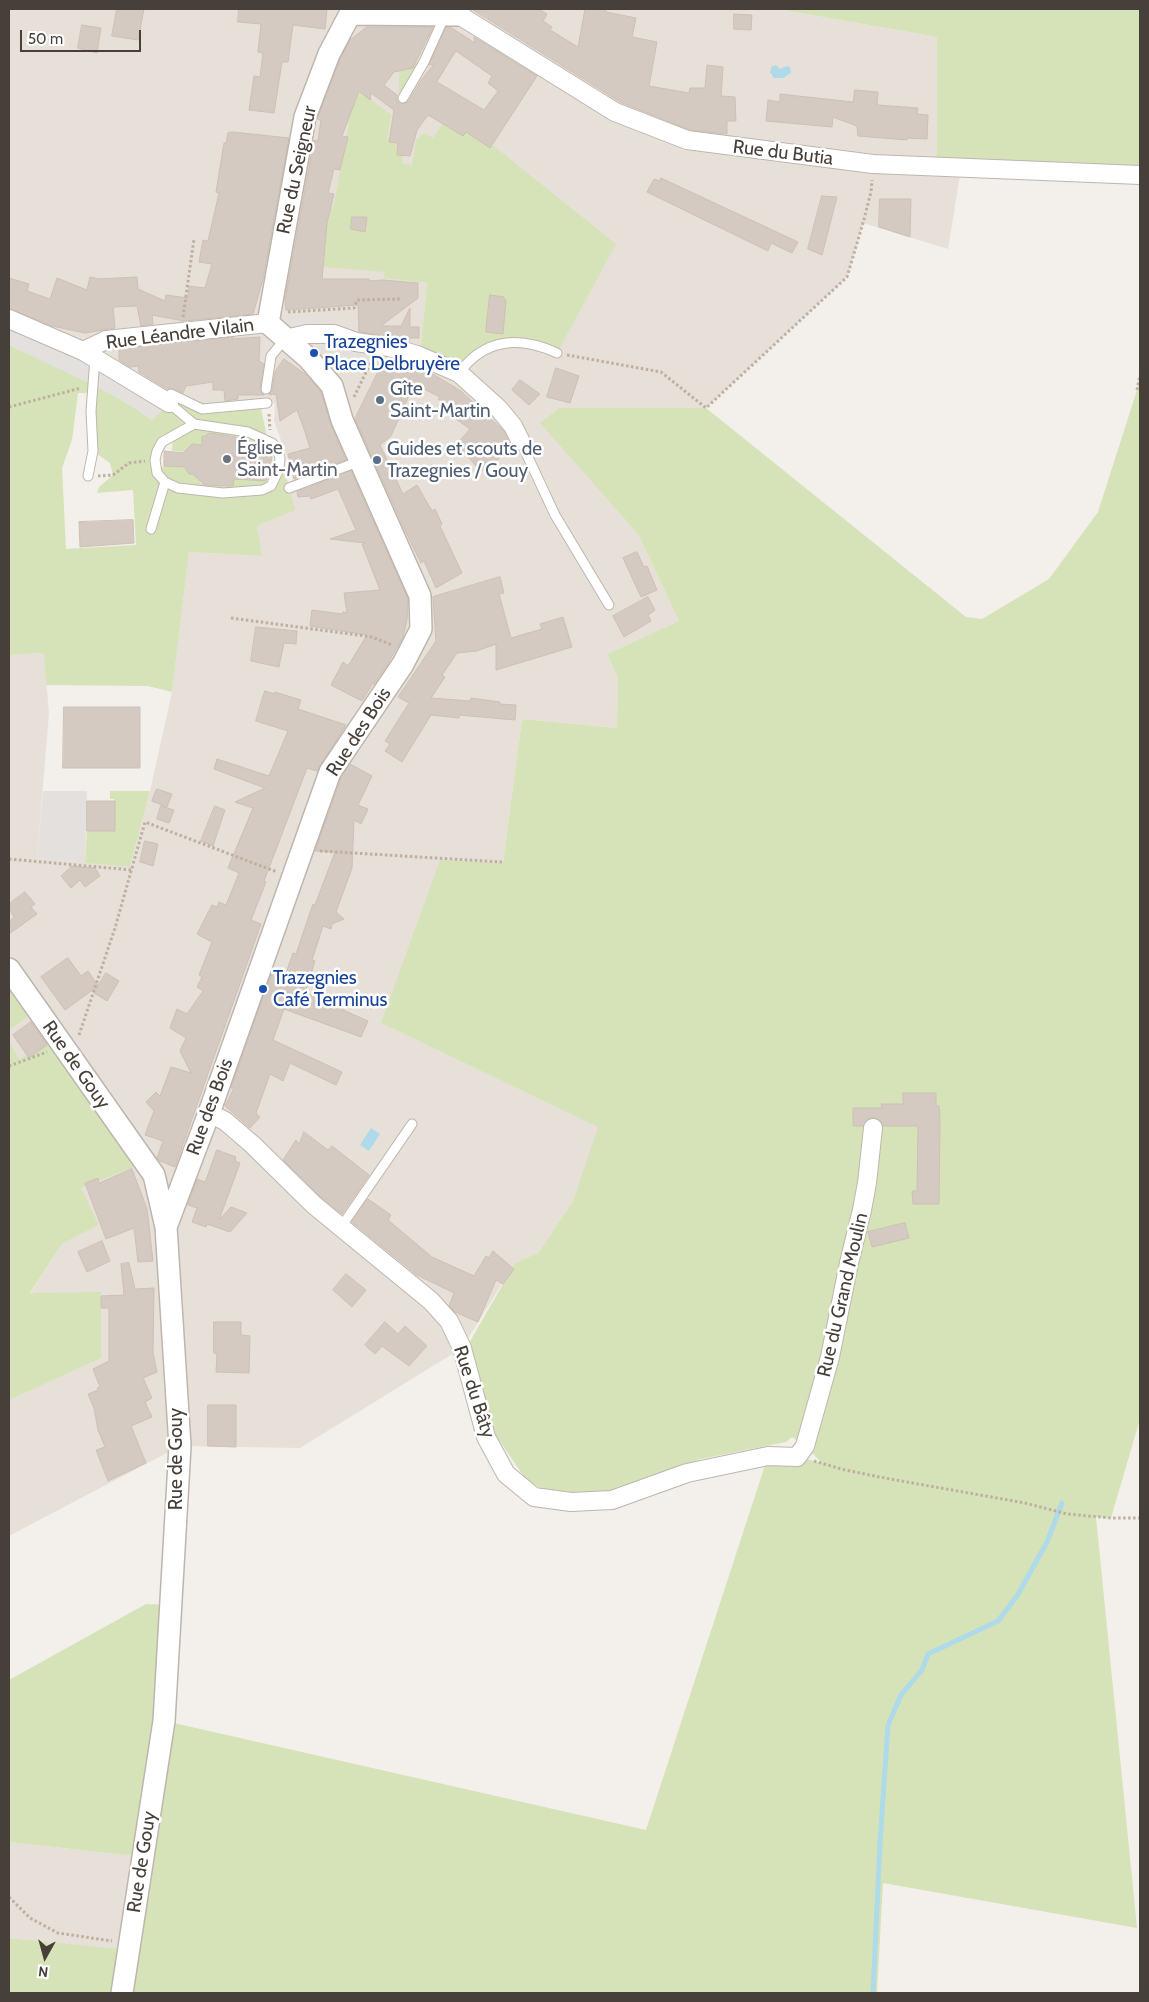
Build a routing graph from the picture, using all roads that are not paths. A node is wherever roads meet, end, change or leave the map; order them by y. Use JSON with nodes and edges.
{"nodes":[{"id":1,"x":348,"y":11,"type":"edge"},
{"id":2,"x":453,"y":13,"type":"edge"},
{"id":3,"x":403,"y":98,"type":"dead end"},
{"id":4,"x":1140,"y":175,"type":"edge"},
{"id":5,"x":9,"y":319,"type":"edge"},
{"id":6,"x":268,"y":323,"type":"junction"},
{"id":7,"x":285,"y":339,"type":"junction"},
{"id":8,"x":557,"y":353,"type":"road end"},
{"id":9,"x":89,"y":354,"type":"junction"},
{"id":10,"x":459,"y":373,"type":"junction"},
{"id":11,"x":266,"y":389,"type":"dead end"},
{"id":12,"x":167,"y":402,"type":"junction"},
{"id":13,"x":267,"y":402,"type":"dead end"},
{"id":14,"x":194,"y":424,"type":"junction"},
{"id":15,"x":520,"y":440,"type":"joint"},
{"id":16,"x":360,"y":461,"type":"junction"},
{"id":17,"x":88,"y":476,"type":"road end"},
{"id":18,"x":165,"y":482,"type":"junction"},
{"id":19,"x":288,"y":488,"type":"dead end"},
{"id":20,"x":151,"y":529,"type":"dead end"},
{"id":21,"x":609,"y":605,"type":"dead end"},
{"id":22,"x":9,"y":969,"type":"edge"},
{"id":23,"x":208,"y":1113,"type":"junction"},
{"id":24,"x":412,"y":1124,"type":"dead end"},
{"id":25,"x":873,"y":1128,"type":"dead end"},
{"id":26,"x":166,"y":1227,"type":"junction"},
{"id":27,"x":341,"y":1227,"type":"junction"},
{"id":28,"x":797,"y":1457,"type":"joint"},
{"id":29,"x":122,"y":1993,"type":"edge"}],
"edges":[{"from":1,"to":2,"type":"street","name":"Rue du Seigneur"},
{"from":1,"to":6,"type":"street","name":"Rue du Seigneur"},
{"from":2,"to":3,"type":"lane"},
{"from":2,"to":4,"type":"street","name":"Rue du Butia"},
{"from":5,"to":9,"type":"street","name":"Rue Léandre Vilain"},
{"from":6,"to":7,"type":"street","name":"Rue des Bois"},
{"from":6,"to":9,"type":"street","name":"Rue Léandre Vilain"},
{"from":7,"to":10,"type":"street"},
{"from":7,"to":11,"type":"lane"},
{"from":7,"to":16,"type":"street","name":"Rue des Bois"},
{"from":8,"to":10,"type":"lane"},
{"from":9,"to":12,"type":"street"},
{"from":9,"to":17,"type":"lane"},
{"from":10,"to":15,"type":"street"},
{"from":12,"to":13,"type":"lane"},
{"from":12,"to":14,"type":"lane"},
{"from":14,"to":18,"type":"lane"},
{"from":14,"to":18,"type":"lane"},
{"from":15,"to":21,"type":"lane"},
{"from":16,"to":19,"type":"lane"},
{"from":16,"to":23,"type":"street","name":"Rue des Bois"},
{"from":18,"to":20,"type":"lane"},
{"from":22,"to":26,"type":"street","name":"Rue de Gouy"},
{"from":23,"to":26,"type":"street","name":"Rue des Bois"},
{"from":23,"to":27,"type":"street","name":"Rue du Bâty"},
{"from":24,"to":27,"type":"lane"},
{"from":25,"to":28,"type":"street","name":"Rue du Grand Moulin"},
{"from":26,"to":29,"type":"street","name":"Rue de Gouy"},
{"from":27,"to":28,"type":"street","name":"Rue du Bâty"}]}
